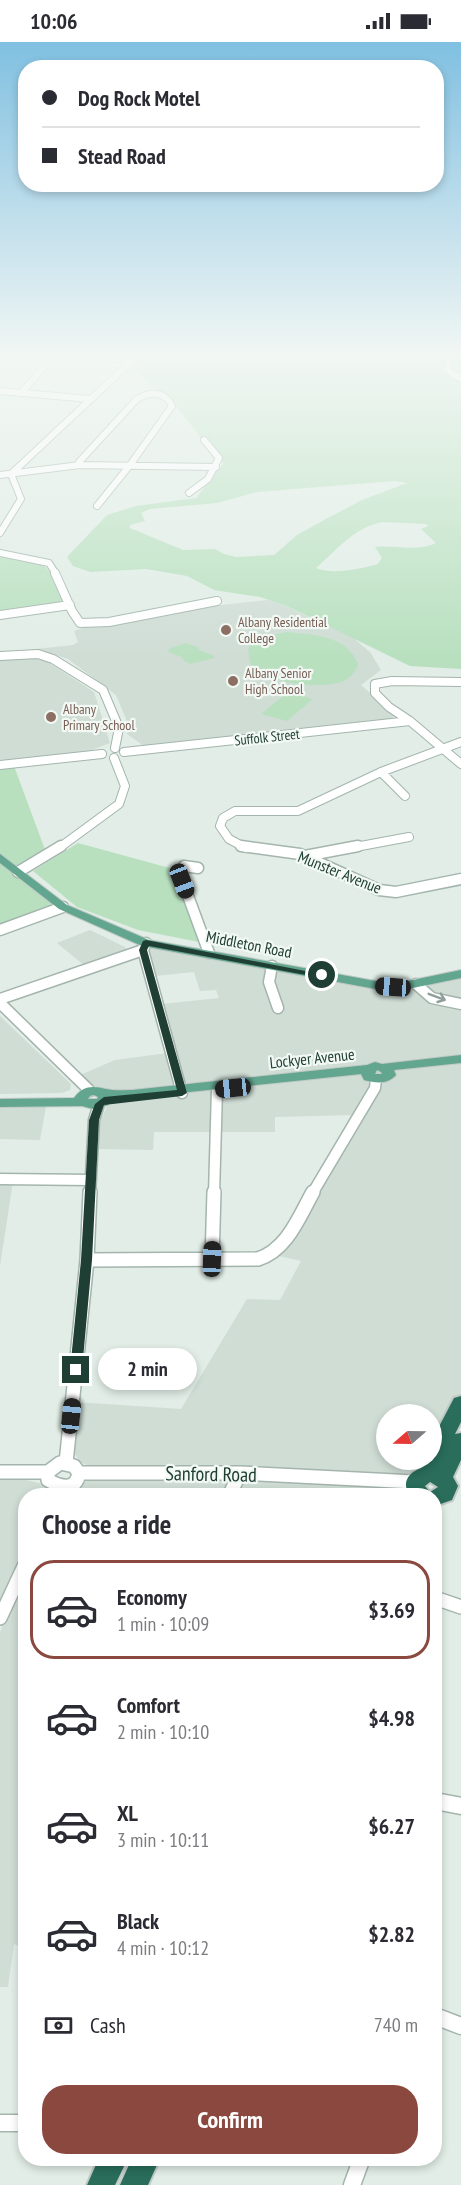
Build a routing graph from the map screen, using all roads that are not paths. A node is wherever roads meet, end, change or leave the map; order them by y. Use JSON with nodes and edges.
{"nodes":[{"id":1,"x":29,"y":457,"type":"edge"},
{"id":2,"x":84,"y":457,"type":"edge"},
{"id":3,"x":136,"y":457,"type":"edge"},
{"id":4,"x":218,"y":457,"type":"edge"},
{"id":5,"x":80,"y":465,"type":"junction"},
{"id":6,"x":130,"y":465,"type":"junction"},
{"id":7,"x":216,"y":467,"type":"junction"},
{"id":8,"x":11,"y":474,"type":"junction"},
{"id":9,"x":0,"y":475,"type":"edge"},
{"id":10,"x":189,"y":493,"type":"dead end"},
{"id":11,"x":97,"y":506,"type":"dead end"},
{"id":12,"x":0,"y":533,"type":"edge"},
{"id":13,"x":0,"y":554,"type":"edge"},
{"id":14,"x":217,"y":601,"type":"dead end"},
{"id":15,"x":70,"y":605,"type":"junction"},
{"id":16,"x":0,"y":615,"type":"edge"},
{"id":17,"x":0,"y":656,"type":"edge"},
{"id":18,"x":461,"y":682,"type":"edge"},
{"id":19,"x":410,"y":721,"type":"junction"},
{"id":20,"x":461,"y":742,"type":"edge"},
{"id":21,"x":115,"y":748,"type":"junction"},
{"id":22,"x":442,"y":748,"type":"junction"},
{"id":23,"x":124,"y":752,"type":"junction"},
{"id":24,"x":102,"y":754,"type":"junction"},
{"id":25,"x":114,"y":758,"type":"junction"},
{"id":26,"x":461,"y":764,"type":"edge"},
{"id":27,"x":0,"y":765,"type":"edge"},
{"id":28,"x":381,"y":772,"type":"junction"},
{"id":29,"x":405,"y":796,"type":"dead end"},
{"id":30,"x":409,"y":837,"type":"dead end"},
{"id":31,"x":305,"y":856,"type":"junction"},
{"id":32,"x":0,"y":857,"type":"edge"},
{"id":33,"x":198,"y":868,"type":"dead end"},
{"id":34,"x":18,"y":872,"type":"junction"},
{"id":35,"x":461,"y":879,"type":"edge"},
{"id":36,"x":63,"y":907,"type":"junction"},
{"id":37,"x":105,"y":927,"type":"junction"},
{"id":38,"x":0,"y":930,"type":"edge"},
{"id":39,"x":145,"y":947,"type":"junction"},
{"id":40,"x":181,"y":948,"type":"junction"},
{"id":41,"x":209,"y":953,"type":"junction"},
{"id":42,"x":272,"y":966,"type":"junction"},
{"id":43,"x":461,"y":974,"type":"edge"},
{"id":44,"x":416,"y":984,"type":"junction"},
{"id":45,"x":0,"y":1001,"type":"edge"},
{"id":46,"x":461,"y":1004,"type":"edge"},
{"id":47,"x":278,"y":1008,"type":"dead end"},
{"id":48,"x":461,"y":1061,"type":"edge"},
{"id":49,"x":371,"y":1074,"type":"junction"},
{"id":50,"x":262,"y":1082,"type":"junction"},
{"id":51,"x":217,"y":1089,"type":"junction"},
{"id":52,"x":181,"y":1090,"type":"junction"},
{"id":53,"x":0,"y":1097,"type":"edge"},
{"id":54,"x":94,"y":1097,"type":"junction"},
{"id":55,"x":0,"y":1103,"type":"edge"},
{"id":56,"x":0,"y":1179,"type":"edge"},
{"id":57,"x":91,"y":1180,"type":"junction"},
{"id":58,"x":212,"y":1259,"type":"junction"},
{"id":59,"x":87,"y":1260,"type":"junction"},
{"id":60,"x":461,"y":1403,"type":"edge"},
{"id":61,"x":460,"y":1442,"type":"edge"},
{"id":62,"x":66,"y":1463,"type":"junction"},
{"id":63,"x":0,"y":1472,"type":"edge"},
{"id":64,"x":48,"y":1472,"type":"junction"},
{"id":65,"x":79,"y":1473,"type":"junction"},
{"id":66,"x":240,"y":1473,"type":"junction"},
{"id":67,"x":55,"y":1488,"type":"edge"},
{"id":68,"x":66,"y":1488,"type":"edge"},
{"id":69,"x":233,"y":1488,"type":"edge"},
{"id":70,"x":406,"y":1488,"type":"edge"},
{"id":71,"x":428,"y":1488,"type":"edge"},
{"id":72,"x":429,"y":1488,"type":"edge"},
{"id":73,"x":18,"y":1579,"type":"edge"},
{"id":74,"x":442,"y":1600,"type":"edge"},
{"id":75,"x":461,"y":1607,"type":"edge"},
{"id":76,"x":0,"y":1618,"type":"edge"},
{"id":77,"x":442,"y":1802,"type":"edge"},
{"id":78,"x":461,"y":1806,"type":"edge"},
{"id":79,"x":442,"y":2019,"type":"edge"},
{"id":80,"x":461,"y":2026,"type":"edge"},
{"id":81,"x":0,"y":2123,"type":"edge"},
{"id":82,"x":18,"y":2123,"type":"edge"},
{"id":83,"x":110,"y":2166,"type":"edge"},
{"id":84,"x":142,"y":2166,"type":"edge"},
{"id":85,"x":359,"y":2166,"type":"edge"},
{"id":86,"x":101,"y":2185,"type":"edge"},
{"id":87,"x":134,"y":2185,"type":"edge"},
{"id":88,"x":352,"y":2185,"type":"edge"}],
"edges":[{"from":1,"to":8,"type":"street"},
{"from":2,"to":5,"type":"street"},
{"from":3,"to":6,"type":"street"},
{"from":4,"to":7,"type":"street"},
{"from":5,"to":6,"type":"street"},
{"from":5,"to":8,"type":"street"},
{"from":6,"to":7,"type":"street"},
{"from":6,"to":11,"type":"street"},
{"from":7,"to":10,"type":"street"},
{"from":8,"to":9,"type":"street"},
{"from":8,"to":12,"type":"street"},
{"from":13,"to":15,"type":"street"},
{"from":14,"to":15,"type":"street"},
{"from":15,"to":16,"type":"street"},
{"from":17,"to":21,"type":"street"},
{"from":18,"to":19,"type":"street"},
{"from":19,"to":22,"type":"street"},
{"from":19,"to":23,"type":"street","name":"Suffolk Street"},
{"from":20,"to":22,"type":"street","name":"Munster Avenue"},
{"from":21,"to":23,"type":"street"},
{"from":21,"to":24,"type":"street"},
{"from":22,"to":26,"type":"street"},
{"from":22,"to":28,"type":"street","name":"Munster Avenue"},
{"from":23,"to":25,"type":"street"},
{"from":24,"to":25,"type":"street"},
{"from":24,"to":27,"type":"street"},
{"from":25,"to":34,"type":"street"},
{"from":28,"to":29,"type":"street"},
{"from":28,"to":31,"type":"street","name":"Munster Avenue"},
{"from":30,"to":31,"type":"street"},
{"from":31,"to":35,"type":"street","name":"Munster Avenue"},
{"from":32,"to":34,"type":"main road","name":"Middleton Road"},
{"from":33,"to":41,"type":"street"},
{"from":34,"to":36,"type":"main road","name":"Middleton Road"},
{"from":36,"to":37,"type":"main road","name":"Middleton Road"},
{"from":36,"to":38,"type":"street"},
{"from":37,"to":39,"type":"main road","name":"Middleton Road"},
{"from":37,"to":40,"type":"main road","name":"Middleton Road"},
{"from":39,"to":40,"type":"main road","name":"Middleton Road"},
{"from":39,"to":45,"type":"street"},
{"from":39,"to":52,"type":"street"},
{"from":40,"to":41,"type":"main road","name":"Middleton Road"},
{"from":41,"to":42,"type":"main road","name":"Middleton Road"},
{"from":42,"to":44,"type":"main road","name":"Middleton Road"},
{"from":42,"to":47,"type":"street"},
{"from":43,"to":44,"type":"main road","name":"Middleton Road"},
{"from":44,"to":46,"type":"street","one_way":true},
{"from":45,"to":54,"type":"street"},
{"from":48,"to":49,"type":"main road","name":"Lockyer Avenue"},
{"from":49,"to":50,"type":"main road","name":"Lockyer Avenue"},
{"from":49,"to":58,"type":"street"},
{"from":50,"to":51,"type":"main road","name":"Lockyer Avenue"},
{"from":50,"to":52,"type":"main road","name":"Lockyer Avenue"},
{"from":51,"to":52,"type":"main road","name":"Lockyer Avenue"},
{"from":51,"to":58,"type":"street"},
{"from":52,"to":54,"type":"main road","name":"Lockyer Avenue"},
{"from":53,"to":54,"type":"main road","name":"Lockyer Avenue"},
{"from":54,"to":55,"type":"main road","name":"Lockyer Avenue"},
{"from":54,"to":57,"type":"street"},
{"from":56,"to":57,"type":"street"},
{"from":57,"to":59,"type":"street"},
{"from":58,"to":59,"type":"street"},
{"from":59,"to":62,"type":"street"},
{"from":60,"to":71,"type":"highway"},
{"from":61,"to":72,"type":"highway"},
{"from":62,"to":64,"type":"street"},
{"from":62,"to":65,"type":"street"},
{"from":63,"to":64,"type":"street"},
{"from":64,"to":67,"type":"street"},
{"from":65,"to":66,"type":"street","name":"Sanford Road"},
{"from":65,"to":68,"type":"street"},
{"from":66,"to":69,"type":"street"},
{"from":66,"to":70,"type":"street","name":"Sanford Road"},
{"from":73,"to":76,"type":"street"},
{"from":74,"to":75,"type":"street"},
{"from":77,"to":78,"type":"street"},
{"from":79,"to":80,"type":"street"},
{"from":81,"to":82,"type":"street"},
{"from":83,"to":86,"type":"highway"},
{"from":84,"to":87,"type":"highway"},
{"from":85,"to":88,"type":"street"}]}
